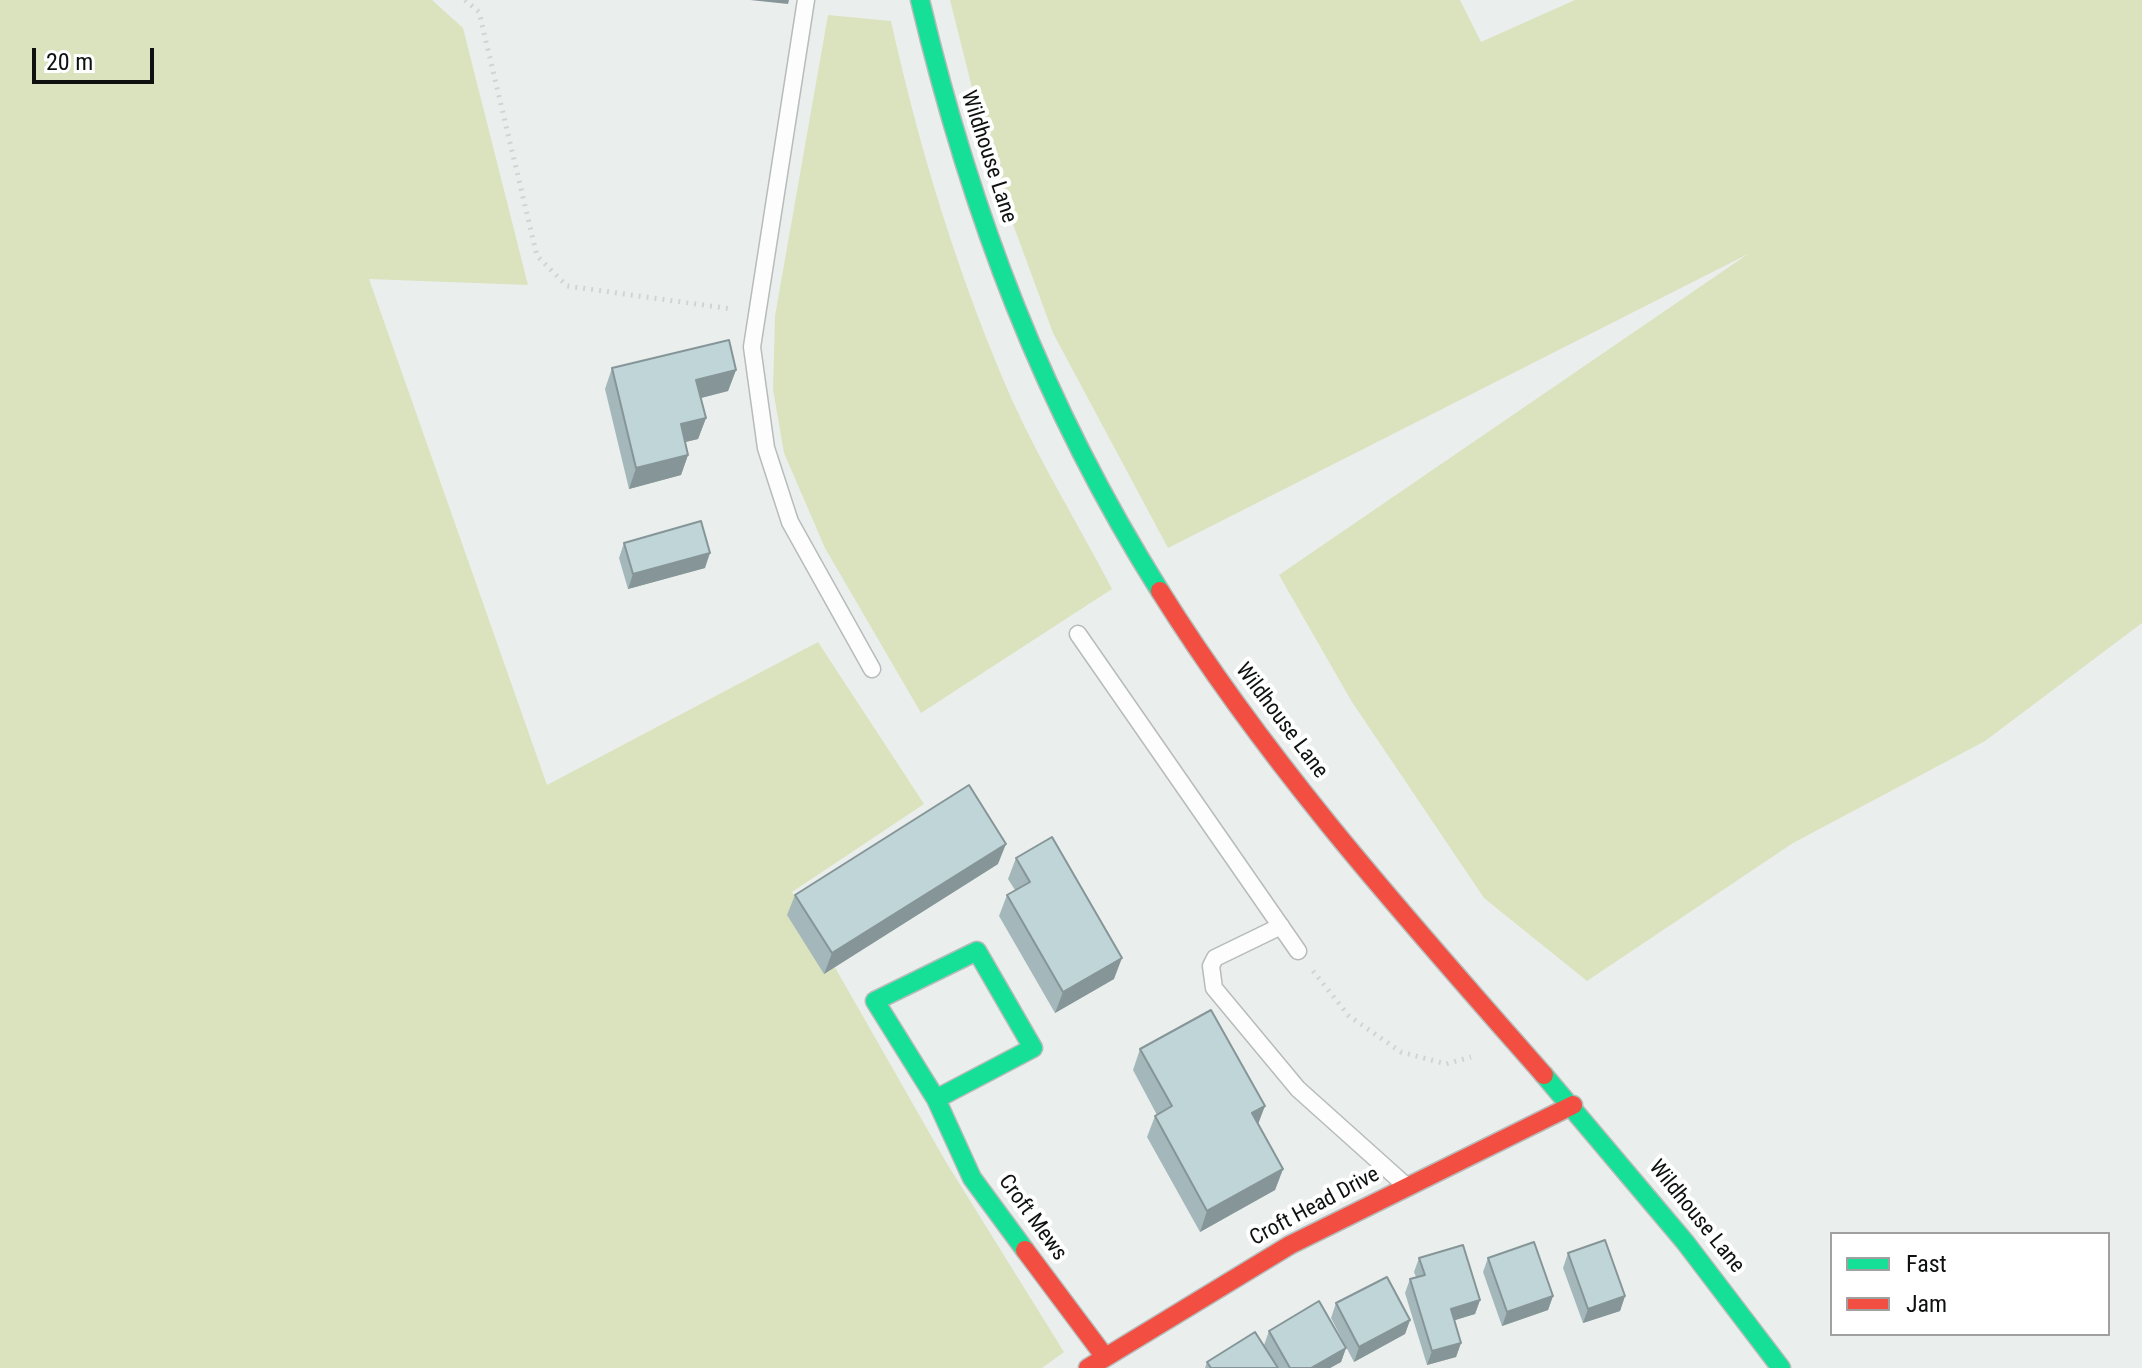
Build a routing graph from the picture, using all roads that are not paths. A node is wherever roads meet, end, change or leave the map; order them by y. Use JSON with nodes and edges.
{"nodes":[{"id":1,"x":806,"y":0,"type":"edge"},
{"id":2,"x":920,"y":0,"type":"edge"},
{"id":3,"x":1078,"y":634,"type":"dead end"},
{"id":4,"x":872,"y":669,"type":"dead end"},
{"id":5,"x":1281,"y":926,"type":"junction"},
{"id":6,"x":1298,"y":951,"type":"road end"},
{"id":7,"x":936,"y":1099,"type":"junction"},
{"id":8,"x":1573,"y":1105,"type":"junction"},
{"id":9,"x":1406,"y":1185,"type":"junction"},
{"id":10,"x":1105,"y":1357,"type":"junction"},
{"id":11,"x":1088,"y":1368,"type":"edge"},
{"id":12,"x":1781,"y":1368,"type":"edge"}],
"edges":[{"from":1,"to":4,"type":"lane"},
{"from":2,"to":8,"type":"main road","name":"Wildhouse Lane"},
{"from":3,"to":5,"type":"lane"},
{"from":5,"to":6,"type":"lane"},
{"from":5,"to":9,"type":"lane"},
{"from":7,"to":7,"type":"main road","name":"Croft Mews"},
{"from":7,"to":10,"type":"main road","name":"Croft Mews"},
{"from":8,"to":9,"type":"main road","name":"Croft Head Drive"},
{"from":8,"to":12,"type":"main road","name":"Wildhouse Lane"},
{"from":9,"to":10,"type":"main road","name":"Croft Head Drive"},
{"from":10,"to":11,"type":"main road","name":"Croft Head Drive"}]}
